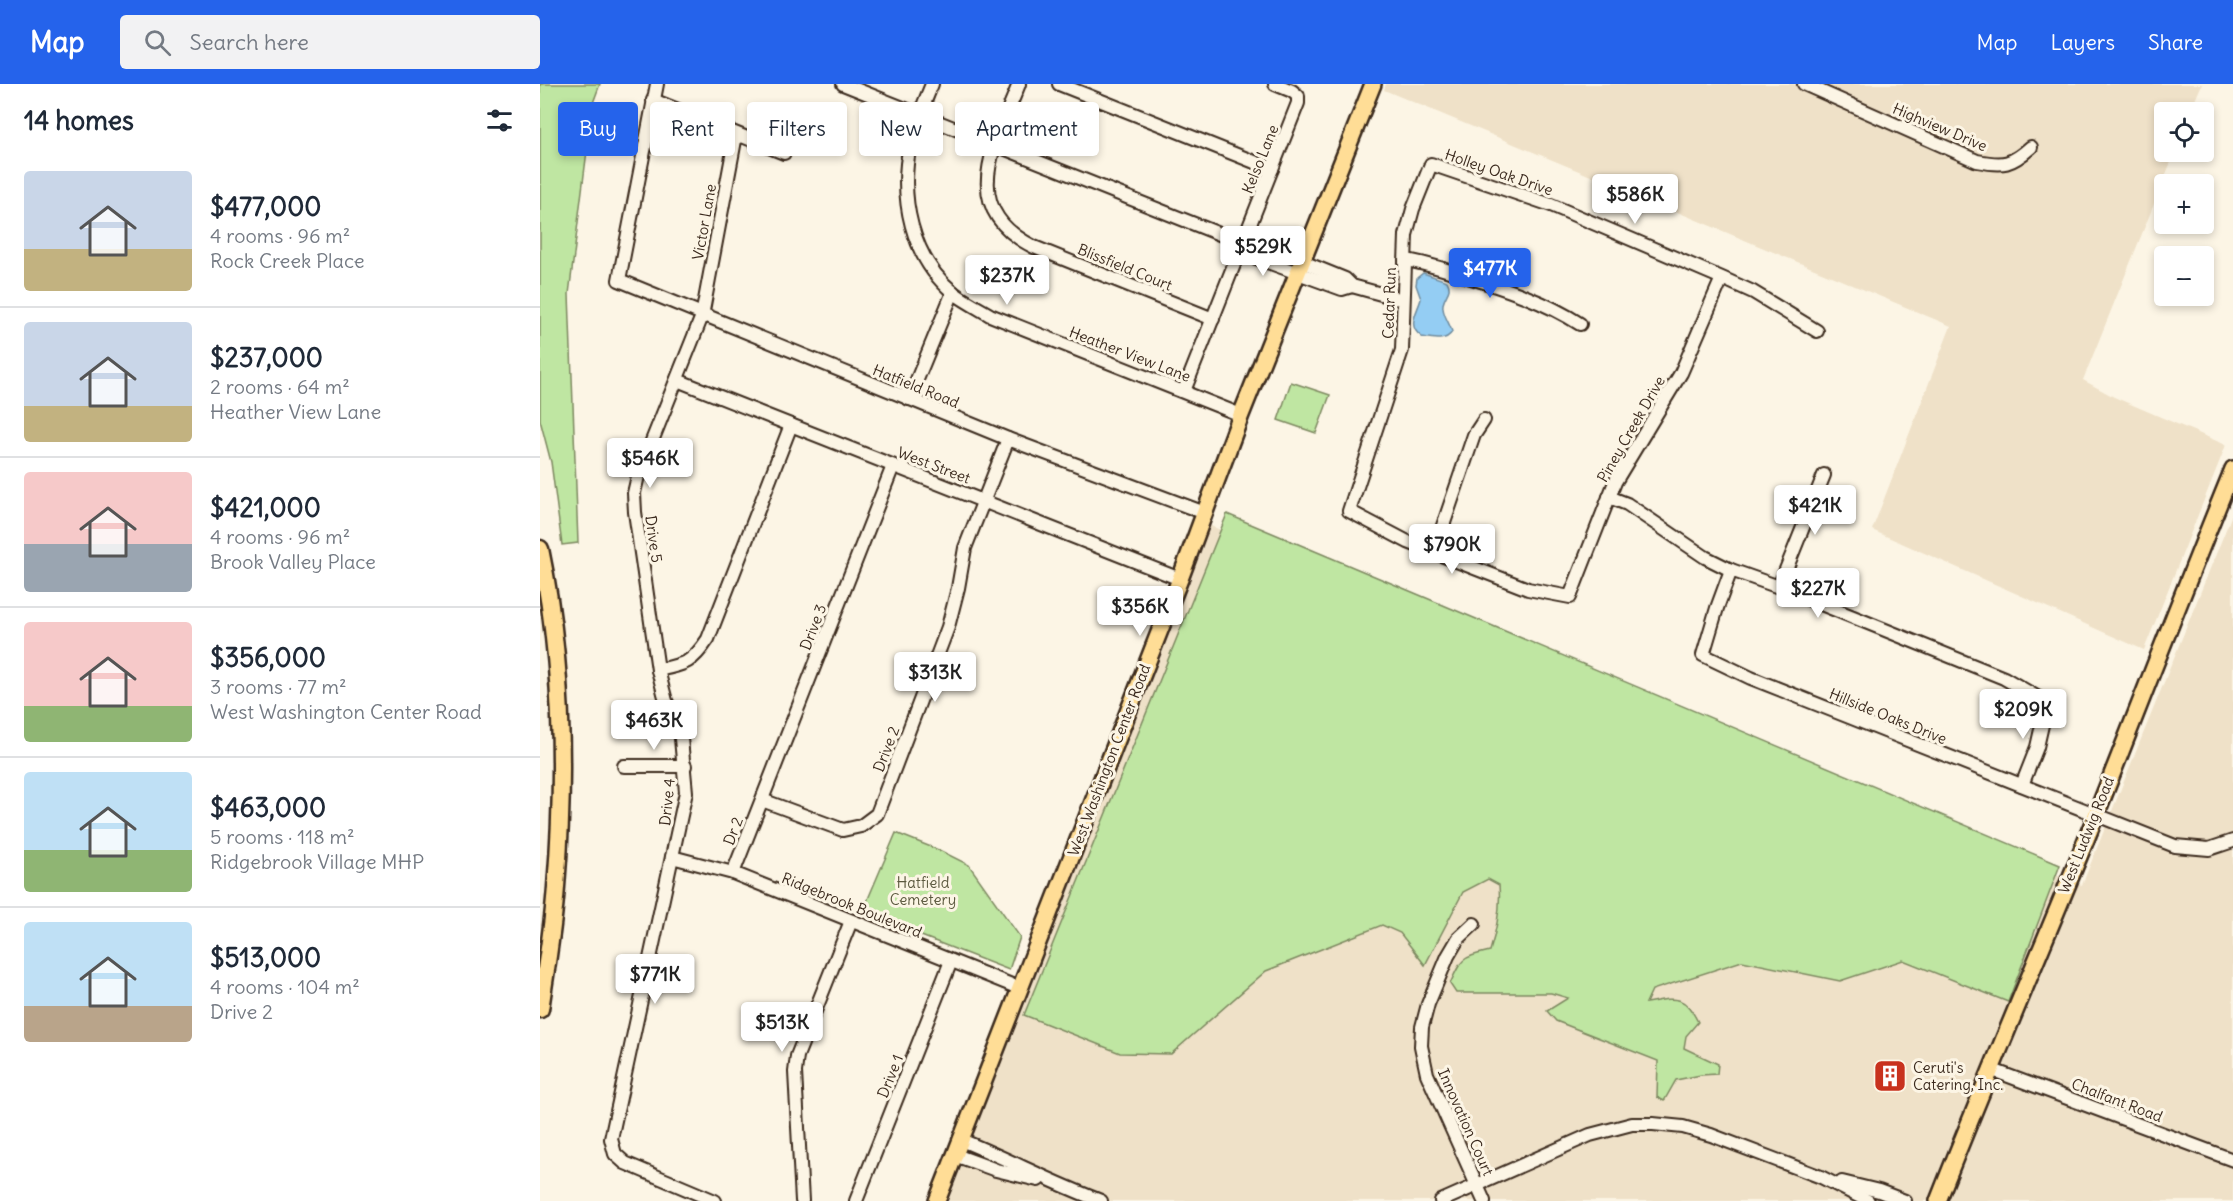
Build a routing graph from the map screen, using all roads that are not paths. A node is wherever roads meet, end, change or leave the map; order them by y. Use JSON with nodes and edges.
{"nodes":[{"id":1,"x":657,"y":84,"type":"edge"},
{"id":2,"x":843,"y":84,"type":"edge"},
{"id":3,"x":932,"y":84,"type":"edge"},
{"id":4,"x":1019,"y":84,"type":"edge"},
{"id":5,"x":1059,"y":84,"type":"edge"},
{"id":6,"x":1275,"y":84,"type":"edge"},
{"id":7,"x":1373,"y":84,"type":"edge"},
{"id":8,"x":1804,"y":84,"type":"edge"},
{"id":9,"x":653,"y":100,"type":"junction"},
{"id":10,"x":658,"y":102,"type":"edge"},
{"id":11,"x":889,"y":102,"type":"edge"},
{"id":12,"x":925,"y":102,"type":"edge"},
{"id":13,"x":1012,"y":102,"type":"edge"},
{"id":14,"x":735,"y":135,"type":"edge"},
{"id":15,"x":747,"y":139,"type":"edge"},
{"id":16,"x":2031,"y":147,"type":"dead end"},
{"id":17,"x":731,"y":156,"type":"edge"},
{"id":18,"x":909,"y":156,"type":"edge"},
{"id":19,"x":992,"y":156,"type":"edge"},
{"id":20,"x":1025,"y":156,"type":"edge"},
{"id":21,"x":1431,"y":164,"type":"joint"},
{"id":22,"x":1272,"y":169,"type":"junction"},
{"id":23,"x":1242,"y":244,"type":"junction"},
{"id":24,"x":1405,"y":260,"type":"junction"},
{"id":25,"x":1302,"y":265,"type":"junction"},
{"id":26,"x":1722,"y":278,"type":"junction"},
{"id":27,"x":953,"y":292,"type":"junction"},
{"id":28,"x":1403,"y":300,"type":"junction"},
{"id":29,"x":702,"y":316,"type":"junction"},
{"id":30,"x":1213,"y":319,"type":"junction"},
{"id":31,"x":1580,"y":324,"type":"dead end"},
{"id":32,"x":1817,"y":331,"type":"dead end"},
{"id":33,"x":677,"y":380,"type":"junction"},
{"id":34,"x":1184,"y":391,"type":"junction"},
{"id":35,"x":909,"y":399,"type":"junction"},
{"id":36,"x":1241,"y":415,"type":"junction"},
{"id":37,"x":1484,"y":420,"type":"dead end"},
{"id":38,"x":791,"y":425,"type":"junction"},
{"id":39,"x":1008,"y":439,"type":"junction"},
{"id":40,"x":892,"y":466,"type":"junction"},
{"id":41,"x":2233,"y":469,"type":"edge"},
{"id":42,"x":1824,"y":475,"type":"dead end"},
{"id":43,"x":1608,"y":497,"type":"junction"},
{"id":44,"x":984,"y":500,"type":"junction"},
{"id":45,"x":1205,"y":513,"type":"junction"},
{"id":46,"x":540,"y":549,"type":"edge"},
{"id":47,"x":1434,"y":552,"type":"junction"},
{"id":48,"x":1731,"y":570,"type":"junction"},
{"id":49,"x":1180,"y":579,"type":"junction"},
{"id":50,"x":1779,"y":587,"type":"junction"},
{"id":51,"x":658,"y":670,"type":"junction"},
{"id":52,"x":624,"y":766,"type":"dead end"},
{"id":53,"x":685,"y":766,"type":"junction"},
{"id":54,"x":2022,"y":785,"type":"junction"},
{"id":55,"x":762,"y":800,"type":"junction"},
{"id":56,"x":2096,"y":816,"type":"junction"},
{"id":57,"x":2233,"y":840,"type":"edge"},
{"id":58,"x":672,"y":857,"type":"junction"},
{"id":59,"x":733,"y":873,"type":"junction"},
{"id":60,"x":851,"y":921,"type":"junction"},
{"id":61,"x":1474,"y":924,"type":"dead end"},
{"id":62,"x":951,"y":962,"type":"junction"},
{"id":63,"x":1019,"y":988,"type":"junction"},
{"id":64,"x":540,"y":1009,"type":"edge"},
{"id":65,"x":1990,"y":1069,"type":"junction"},
{"id":66,"x":960,"y":1140,"type":"junction"},
{"id":67,"x":955,"y":1155,"type":"junction"},
{"id":68,"x":2233,"y":1160,"type":"edge"},
{"id":69,"x":1821,"y":1177,"type":"junction"},
{"id":70,"x":1056,"y":1184,"type":"junction"},
{"id":71,"x":1477,"y":1185,"type":"junction"},
{"id":72,"x":715,"y":1201,"type":"edge"},
{"id":73,"x":802,"y":1201,"type":"edge"},
{"id":74,"x":856,"y":1201,"type":"edge"},
{"id":75,"x":937,"y":1201,"type":"edge"},
{"id":76,"x":1101,"y":1201,"type":"edge"},
{"id":77,"x":1441,"y":1201,"type":"edge"},
{"id":78,"x":1484,"y":1201,"type":"edge"},
{"id":79,"x":1868,"y":1201,"type":"edge"},
{"id":80,"x":1905,"y":1201,"type":"edge"},
{"id":81,"x":1938,"y":1201,"type":"edge"}],
"edges":[{"from":1,"to":9,"type":"street"},
{"from":2,"to":11,"type":"street"},
{"from":3,"to":12,"type":"street","name":"Heather View Lane"},
{"from":4,"to":13,"type":"street","name":"Blissfield Court"},
{"from":5,"to":22,"type":"street"},
{"from":6,"to":22,"type":"street","name":"Kelso Lane"},
{"from":7,"to":25,"type":"main road","name":"West Washington Center Road"},
{"from":8,"to":16,"type":"street","name":"Highview Drive"},
{"from":9,"to":10,"type":"street"},
{"from":9,"to":29,"type":"street","name":"Hatfield Road"},
{"from":14,"to":15,"type":"street"},
{"from":17,"to":29,"type":"street","name":"Victor Lane"},
{"from":18,"to":27,"type":"street","name":"Heather View Lane"},
{"from":19,"to":30,"type":"street","name":"Blissfield Court"},
{"from":20,"to":23,"type":"street"},
{"from":21,"to":24,"type":"street","name":"Cedar Run"},
{"from":21,"to":26,"type":"street","name":"Holley Oak Drive"},
{"from":22,"to":23,"type":"street","name":"Kelso Lane"},
{"from":23,"to":25,"type":"street"},
{"from":23,"to":30,"type":"street","name":"Kelso Lane"},
{"from":24,"to":28,"type":"street","name":"Cedar Run"},
{"from":24,"to":31,"type":"street"},
{"from":25,"to":28,"type":"street"},
{"from":25,"to":36,"type":"main road","name":"West Washington Center Road"},
{"from":26,"to":32,"type":"street","name":"Holley Oak Drive"},
{"from":26,"to":43,"type":"street","name":"Piney Creek Drive"},
{"from":27,"to":34,"type":"street","name":"Heather View Lane"},
{"from":27,"to":35,"type":"street"},
{"from":28,"to":47,"type":"street","name":"Cedar Run"},
{"from":29,"to":33,"type":"street","name":"Drive 5"},
{"from":29,"to":35,"type":"street","name":"Hatfield Road"},
{"from":30,"to":34,"type":"street","name":"Kelso Lane"},
{"from":33,"to":38,"type":"street","name":"West Street"},
{"from":33,"to":51,"type":"street","name":"Drive 5"},
{"from":34,"to":36,"type":"street","name":"Heather View Lane"},
{"from":35,"to":39,"type":"street","name":"Hatfield Road"},
{"from":36,"to":45,"type":"main road","name":"West Washington Center Road"},
{"from":37,"to":47,"type":"street"},
{"from":38,"to":40,"type":"street","name":"West Street"},
{"from":38,"to":51,"type":"street"},
{"from":39,"to":44,"type":"street","name":"Drive 2"},
{"from":39,"to":45,"type":"street","name":"Hatfield Road"},
{"from":40,"to":44,"type":"street","name":"West Street"},
{"from":40,"to":55,"type":"street","name":"Drive 3"},
{"from":41,"to":56,"type":"main road","name":"West Ludwig Road"},
{"from":42,"to":50,"type":"street"},
{"from":43,"to":47,"type":"street","name":"Piney Creek Drive"},
{"from":43,"to":48,"type":"street"},
{"from":44,"to":49,"type":"street","name":"West Street"},
{"from":44,"to":55,"type":"street","name":"Drive 2"},
{"from":45,"to":49,"type":"main road","name":"West Washington Center Road"},
{"from":46,"to":64,"type":"highway"},
{"from":48,"to":50,"type":"street"},
{"from":48,"to":54,"type":"street","name":"Hillside Oaks Drive"},
{"from":49,"to":63,"type":"main road","name":"West Washington Center Road"},
{"from":50,"to":54,"type":"street"},
{"from":51,"to":53,"type":"street","name":"Drive 4"},
{"from":52,"to":53,"type":"street"},
{"from":53,"to":58,"type":"street","name":"Drive 4"},
{"from":54,"to":56,"type":"street","name":"Hillside Oaks Drive"},
{"from":55,"to":59,"type":"street","name":"Dr 2"},
{"from":56,"to":57,"type":"street","name":"Hillside Oaks Drive"},
{"from":56,"to":65,"type":"main road","name":"West Ludwig Road"},
{"from":58,"to":59,"type":"street","name":"Ridgebrook Boulevard"},
{"from":58,"to":72,"type":"street","name":"Drive 4"},
{"from":59,"to":60,"type":"street","name":"Ridgebrook Boulevard"},
{"from":60,"to":62,"type":"street","name":"Ridgebrook Boulevard"},
{"from":60,"to":73,"type":"street"},
{"from":61,"to":71,"type":"street","name":"Innovation Court"},
{"from":62,"to":63,"type":"street","name":"Ridgebrook Boulevard"},
{"from":62,"to":74,"type":"street","name":"Drive 1"},
{"from":63,"to":66,"type":"main road","name":"West Washington Center Road"},
{"from":65,"to":68,"type":"street","name":"Chalfant Road"},
{"from":65,"to":81,"type":"main road","name":"West Ludwig Road"},
{"from":66,"to":67,"type":"main road","name":"West Washington Center Road"},
{"from":66,"to":70,"type":"street"},
{"from":67,"to":70,"type":"street"},
{"from":67,"to":75,"type":"main road","name":"West Washington Center Road"},
{"from":69,"to":71,"type":"street"},
{"from":69,"to":79,"type":"street"},
{"from":69,"to":80,"type":"street"},
{"from":70,"to":76,"type":"street"},
{"from":71,"to":77,"type":"street"},
{"from":71,"to":78,"type":"street","name":"Innovation Court"}]}
